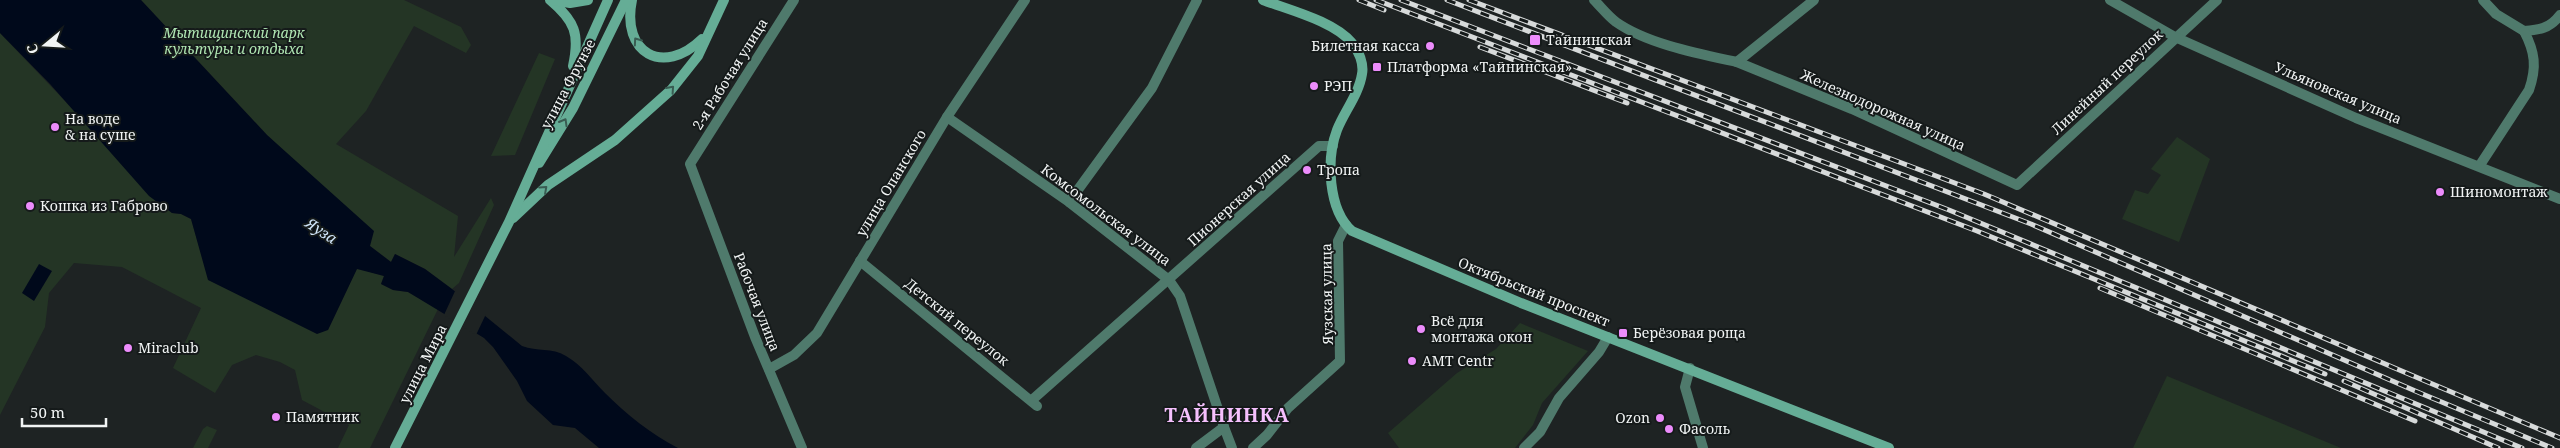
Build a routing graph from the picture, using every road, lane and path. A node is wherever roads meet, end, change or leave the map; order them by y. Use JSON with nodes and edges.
{"nodes":[{"id":1,"x":552,"y":0,"type":"edge"},
{"id":2,"x":588,"y":0,"type":"edge"},
{"id":3,"x":608,"y":0,"type":"edge"},
{"id":4,"x":626,"y":0,"type":"edge"},
{"id":5,"x":632,"y":0,"type":"edge"},
{"id":6,"x":724,"y":0,"type":"edge"},
{"id":7,"x":794,"y":0,"type":"edge"},
{"id":8,"x":1025,"y":0,"type":"edge"},
{"id":9,"x":1197,"y":0,"type":"edge"},
{"id":10,"x":1263,"y":0,"type":"edge"},
{"id":11,"x":1594,"y":0,"type":"edge"},
{"id":12,"x":1814,"y":0,"type":"edge"},
{"id":13,"x":2110,"y":0,"type":"edge"},
{"id":14,"x":2216,"y":0,"type":"edge"},
{"id":15,"x":2483,"y":0,"type":"edge"},
{"id":16,"x":2560,"y":15,"type":"edge"},
{"id":17,"x":2524,"y":31,"type":"junction"},
{"id":18,"x":707,"y":35,"type":"junction"},
{"id":19,"x":2175,"y":37,"type":"junction"},
{"id":20,"x":1737,"y":62,"type":"junction"},
{"id":21,"x":567,"y":89,"type":"junction"},
{"id":22,"x":947,"y":117,"type":"junction"},
{"id":23,"x":1333,"y":146,"type":"junction"},
{"id":24,"x":690,"y":164,"type":"joint"},
{"id":25,"x":2480,"y":166,"type":"junction"},
{"id":26,"x":529,"y":178,"type":"junction"},
{"id":27,"x":2018,"y":185,"type":"joint"},
{"id":28,"x":2560,"y":199,"type":"edge"},
{"id":29,"x":1069,"y":202,"type":"junction"},
{"id":30,"x":509,"y":222,"type":"junction"},
{"id":31,"x":1346,"y":225,"type":"junction"},
{"id":32,"x":860,"y":261,"type":"junction"},
{"id":33,"x":1169,"y":280,"type":"junction"},
{"id":34,"x":475,"y":291,"type":"joint"},
{"id":35,"x":1608,"y":337,"type":"junction"},
{"id":36,"x":1690,"y":368,"type":"junction"},
{"id":37,"x":769,"y":369,"type":"junction"},
{"id":38,"x":1035,"y":403,"type":"joint"},
{"id":39,"x":1224,"y":427,"type":"junction"},
{"id":40,"x":395,"y":448,"type":"edge"},
{"id":41,"x":802,"y":448,"type":"edge"},
{"id":42,"x":1196,"y":448,"type":"edge"},
{"id":43,"x":1232,"y":448,"type":"edge"},
{"id":44,"x":1253,"y":448,"type":"edge"},
{"id":45,"x":1524,"y":448,"type":"edge"},
{"id":46,"x":1703,"y":448,"type":"edge"},
{"id":47,"x":1889,"y":448,"type":"edge"}],
"edges":[{"from":1,"to":2,"type":"main road"},
{"from":1,"to":21,"type":"main road"},
{"from":3,"to":21,"type":"main road","name":"улица Фрунзе"},
{"from":26,"to":4,"type":"main road","name":"улица Фрунзе","one_way":true},
{"from":18,"to":5,"type":"main road","one_way":true},
{"from":6,"to":18,"type":"main road"},
{"from":7,"to":24,"type":"street","name":"2-я Рабочая улица"},
{"from":8,"to":22,"type":"street","name":"улица Опанского"},
{"from":9,"to":29,"type":"street"},
{"from":10,"to":23,"type":"main road"},
{"from":11,"to":20,"type":"street","name":"Железнодорожная улица"},
{"from":12,"to":20,"type":"street"},
{"from":13,"to":19,"type":"street","name":"Ульяновская улица"},
{"from":14,"to":19,"type":"street","name":"Линейный переулок"},
{"from":15,"to":17,"type":"street"},
{"from":16,"to":17,"type":"street"},
{"from":17,"to":25,"type":"street"},
{"from":30,"to":18,"type":"main road","one_way":true},
{"from":19,"to":25,"type":"street","name":"Ульяновская улица"},
{"from":19,"to":27,"type":"street","name":"Линейный переулок"},
{"from":20,"to":27,"type":"street","name":"Железнодорожная улица"},
{"from":21,"to":26,"type":"main road","name":"улица Фрунзе"},
{"from":22,"to":29,"type":"street","name":"Комсомольская улица"},
{"from":22,"to":32,"type":"street","name":"улица Опанского"},
{"from":23,"to":31,"type":"main road"},
{"from":23,"to":33,"type":"street","name":"Пионерская улица"},
{"from":24,"to":37,"type":"street","name":"Рабочая улица"},
{"from":25,"to":28,"type":"street","name":"Ульяновская улица"},
{"from":26,"to":30,"type":"main road","name":"улица Фрунзе"},
{"from":29,"to":33,"type":"street","name":"Комсомольская улица"},
{"from":30,"to":34,"type":"main road","name":"улица Фрунзе"},
{"from":31,"to":35,"type":"main road","name":"Октябрьский проспект"},
{"from":31,"to":44,"type":"street","name":"Яузская улица"},
{"from":32,"to":37,"type":"street","name":"улица Опанского"},
{"from":32,"to":38,"type":"street","name":"Детский переулок"},
{"from":33,"to":38,"type":"street","name":"Пионерская улица"},
{"from":33,"to":39,"type":"street","name":"Комсомольская улица"},
{"from":34,"to":40,"type":"main road","name":"улица Мира"},
{"from":35,"to":36,"type":"main road","name":"Октябрьский проспект"},
{"from":35,"to":45,"type":"street"},
{"from":36,"to":46,"type":"street"},
{"from":36,"to":47,"type":"main road","name":"Октябрьский проспект"},
{"from":37,"to":41,"type":"street","name":"Рабочая улица"},
{"from":39,"to":42,"type":"street"},
{"from":39,"to":43,"type":"street"}]}
